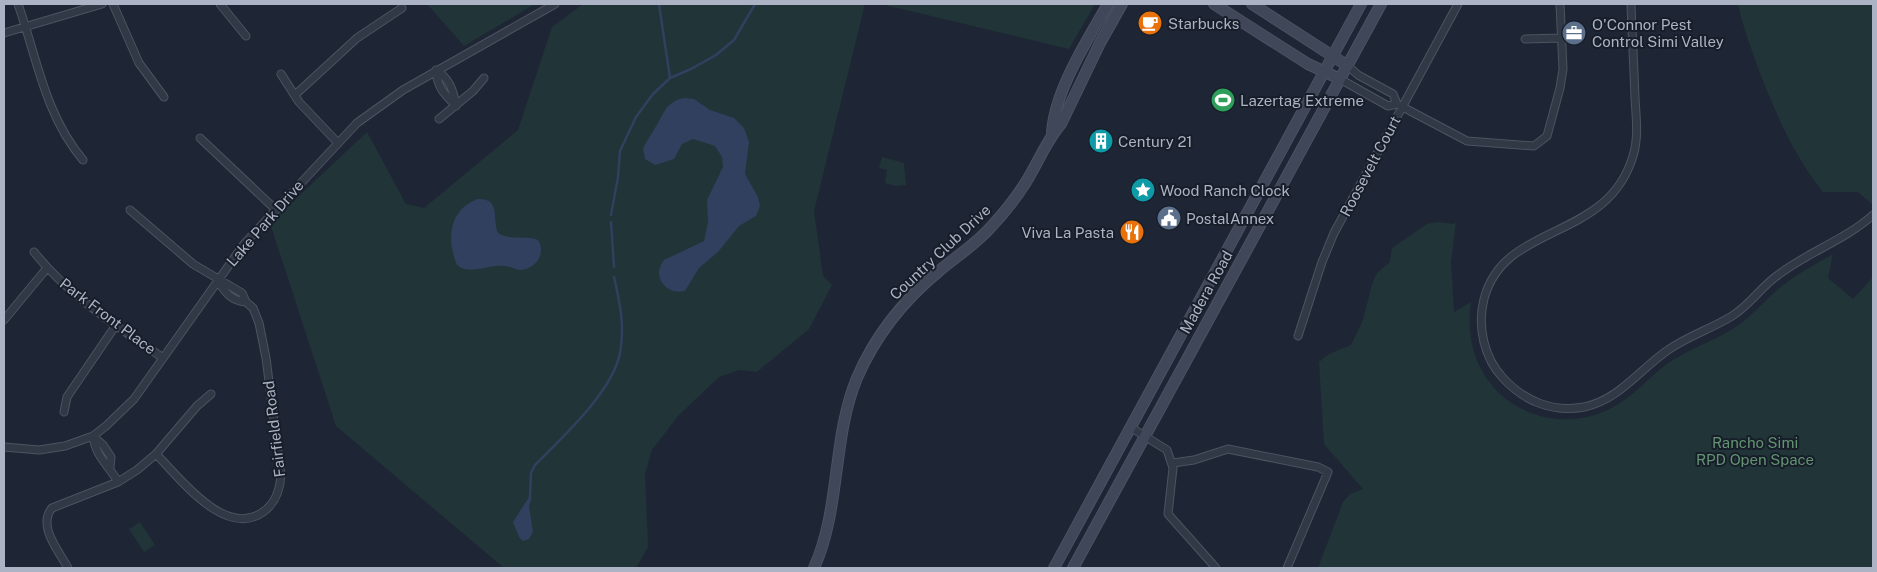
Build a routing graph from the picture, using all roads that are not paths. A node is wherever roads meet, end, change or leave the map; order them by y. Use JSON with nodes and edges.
{"nodes":[{"id":1,"x":18,"y":4,"type":"edge"},
{"id":2,"x":102,"y":4,"type":"edge"},
{"id":3,"x":113,"y":4,"type":"edge"},
{"id":4,"x":221,"y":4,"type":"edge"},
{"id":5,"x":555,"y":4,"type":"edge"},
{"id":6,"x":1108,"y":4,"type":"edge"},
{"id":7,"x":1122,"y":4,"type":"edge"},
{"id":8,"x":1214,"y":4,"type":"edge"},
{"id":9,"x":1252,"y":4,"type":"edge"},
{"id":10,"x":1361,"y":4,"type":"edge"},
{"id":11,"x":1381,"y":4,"type":"edge"},
{"id":12,"x":1458,"y":4,"type":"edge"},
{"id":13,"x":1560,"y":4,"type":"edge"},
{"id":14,"x":1631,"y":4,"type":"edge"},
{"id":15,"x":402,"y":8,"type":"dead end"},
{"id":16,"x":26,"y":27,"type":"junction"},
{"id":17,"x":4,"y":33,"type":"edge"},
{"id":18,"x":246,"y":36,"type":"dead end"},
{"id":19,"x":1561,"y":38,"type":"junction"},
{"id":20,"x":1525,"y":39,"type":"dead end"},
{"id":21,"x":1332,"y":57,"type":"junction"},
{"id":22,"x":1348,"y":66,"type":"junction"},
{"id":23,"x":436,"y":70,"type":"junction"},
{"id":24,"x":1324,"y":71,"type":"junction"},
{"id":25,"x":281,"y":74,"type":"dead end"},
{"id":26,"x":484,"y":78,"type":"dead end"},
{"id":27,"x":1340,"y":80,"type":"junction"},
{"id":28,"x":295,"y":95,"type":"junction"},
{"id":29,"x":164,"y":97,"type":"dead end"},
{"id":30,"x":456,"y":106,"type":"junction"},
{"id":31,"x":1399,"y":106,"type":"junction"},
{"id":32,"x":439,"y":119,"type":"dead end"},
{"id":33,"x":1052,"y":135,"type":"junction"},
{"id":34,"x":200,"y":138,"type":"dead end"},
{"id":35,"x":337,"y":142,"type":"junction"},
{"id":36,"x":83,"y":160,"type":"dead end"},
{"id":37,"x":275,"y":209,"type":"junction"},
{"id":38,"x":130,"y":210,"type":"dead end"},
{"id":39,"x":1873,"y":215,"type":"edge"},
{"id":40,"x":34,"y":252,"type":"dead end"},
{"id":41,"x":47,"y":268,"type":"junction"},
{"id":42,"x":217,"y":280,"type":"junction"},
{"id":43,"x":4,"y":320,"type":"edge"},
{"id":44,"x":116,"y":325,"type":"junction"},
{"id":45,"x":1298,"y":336,"type":"dead end"},
{"id":46,"x":163,"y":358,"type":"junction"},
{"id":47,"x":211,"y":394,"type":"dead end"},
{"id":48,"x":64,"y":412,"type":"dead end"},
{"id":49,"x":1130,"y":428,"type":"junction"},
{"id":50,"x":93,"y":436,"type":"junction"},
{"id":51,"x":1144,"y":436,"type":"junction"},
{"id":52,"x":4,"y":447,"type":"edge"},
{"id":53,"x":156,"y":454,"type":"junction"},
{"id":54,"x":1173,"y":463,"type":"junction"},
{"id":55,"x":118,"y":482,"type":"junction"},
{"id":56,"x":68,"y":568,"type":"edge"},
{"id":57,"x":814,"y":568,"type":"edge"},
{"id":58,"x":1054,"y":568,"type":"edge"},
{"id":59,"x":1073,"y":568,"type":"edge"},
{"id":60,"x":1216,"y":568,"type":"edge"},
{"id":61,"x":1287,"y":568,"type":"edge"}],
"edges":[{"from":1,"to":16,"type":"street"},
{"from":2,"to":16,"type":"street"},
{"from":3,"to":29,"type":"street"},
{"from":4,"to":18,"type":"street"},
{"from":5,"to":23,"type":"street","name":"Lake Park Drive"},
{"from":6,"to":33,"type":"main road","name":"Country Club Drive"},
{"from":7,"to":33,"type":"main road","name":"Country Club Drive"},
{"from":8,"to":24,"type":"main road"},
{"from":9,"to":21,"type":"main road"},
{"from":10,"to":21,"type":"main road","name":"Madera Road"},
{"from":11,"to":22,"type":"main road","name":"Madera Road"},
{"from":12,"to":31,"type":"street","name":"Roosevelt Court"},
{"from":13,"to":19,"type":"street"},
{"from":14,"to":39,"type":"street"},
{"from":15,"to":28,"type":"street"},
{"from":16,"to":17,"type":"street"},
{"from":16,"to":36,"type":"street"},
{"from":19,"to":20,"type":"street"},
{"from":19,"to":31,"type":"street"},
{"from":21,"to":22,"type":"main road"},
{"from":21,"to":24,"type":"main road","name":"Madera Road"},
{"from":22,"to":27,"type":"main road","name":"Madera Road"},
{"from":22,"to":31,"type":"street"},
{"from":23,"to":30,"type":"street"},
{"from":23,"to":35,"type":"street","name":"Lake Park Drive"},
{"from":24,"to":27,"type":"main road"},
{"from":24,"to":49,"type":"main road","name":"Madera Road"},
{"from":25,"to":28,"type":"street"},
{"from":26,"to":30,"type":"street"},
{"from":27,"to":31,"type":"street"},
{"from":27,"to":51,"type":"main road","name":"Madera Road"},
{"from":28,"to":35,"type":"street"},
{"from":30,"to":32,"type":"street"},
{"from":31,"to":45,"type":"street","name":"Roosevelt Court"},
{"from":33,"to":57,"type":"main road","name":"Country Club Drive"},
{"from":34,"to":37,"type":"street"},
{"from":35,"to":37,"type":"street","name":"Lake Park Drive"},
{"from":37,"to":42,"type":"street","name":"Lake Park Drive"},
{"from":38,"to":42,"type":"street","name":"Fairfield Road"},
{"from":40,"to":41,"type":"street","name":"Park Front Place"},
{"from":41,"to":43,"type":"street"},
{"from":41,"to":44,"type":"street","name":"Park Front Place"},
{"from":42,"to":46,"type":"street","name":"Lake Park Drive"},
{"from":42,"to":53,"type":"street","name":"Fairfield Road"},
{"from":44,"to":46,"type":"street","name":"Park Front Place"},
{"from":44,"to":48,"type":"street"},
{"from":46,"to":50,"type":"street","name":"Lake Park Drive"},
{"from":47,"to":53,"type":"street"},
{"from":49,"to":51,"type":"street"},
{"from":49,"to":58,"type":"main road","name":"Madera Road"},
{"from":50,"to":52,"type":"street","name":"Lake Park Drive"},
{"from":50,"to":55,"type":"street"},
{"from":51,"to":54,"type":"street"},
{"from":51,"to":59,"type":"main road","name":"Madera Road"},
{"from":53,"to":55,"type":"street"},
{"from":54,"to":60,"type":"street"},
{"from":54,"to":61,"type":"street"},
{"from":55,"to":56,"type":"street"}]}
